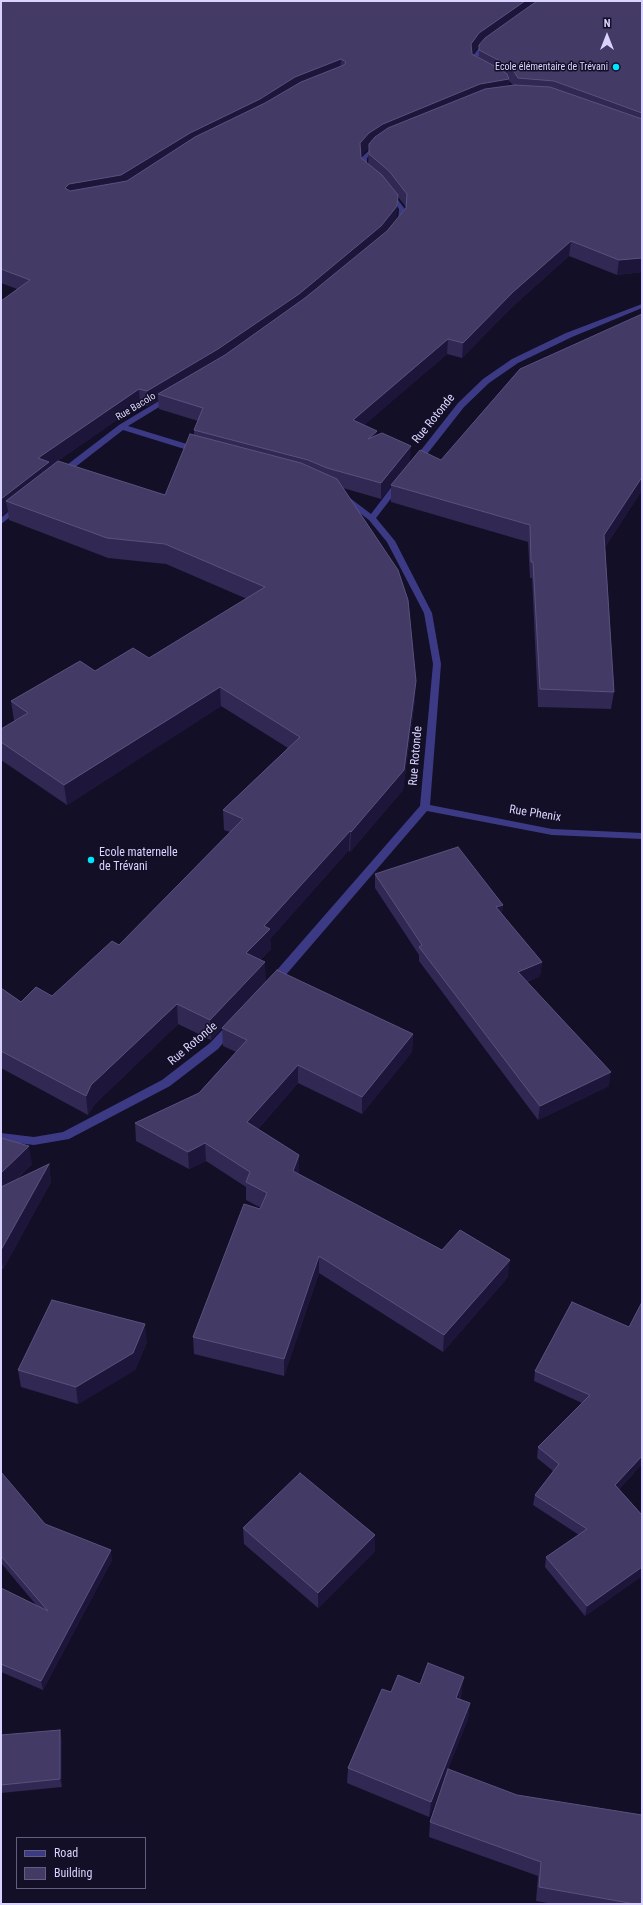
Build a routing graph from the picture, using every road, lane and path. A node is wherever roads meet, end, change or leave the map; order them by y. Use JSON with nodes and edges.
{"nodes":[{"id":1,"x":494,"y":40,"type":"edge"},
{"id":2,"x":484,"y":71,"type":"edge"},
{"id":3,"x":385,"y":140,"type":"edge"},
{"id":4,"x":374,"y":179,"type":"edge"},
{"id":5,"x":385,"y":187,"type":"edge"},
{"id":6,"x":393,"y":232,"type":"edge"},
{"id":7,"x":642,"y":306,"type":"edge"},
{"id":8,"x":176,"y":395,"type":"edge"},
{"id":9,"x":122,"y":427,"type":"junction"},
{"id":10,"x":202,"y":452,"type":"edge"},
{"id":11,"x":55,"y":479,"type":"edge"},
{"id":12,"x":339,"y":494,"type":"edge"},
{"id":13,"x":25,"y":503,"type":"edge"},
{"id":14,"x":372,"y":518,"type":"junction"},
{"id":15,"x":1,"y":522,"type":"edge"},
{"id":16,"x":425,"y":807,"type":"junction"},
{"id":17,"x":642,"y":836,"type":"edge"},
{"id":18,"x":265,"y":991,"type":"edge"},
{"id":19,"x":240,"y":1019,"type":"edge"},
{"id":20,"x":1,"y":1137,"type":"edge"}],
"edges":[{"from":1,"to":2,"type":"street"},
{"from":3,"to":4,"type":"street"},
{"from":5,"to":6,"type":"street"},
{"from":7,"to":14,"type":"street","name":"Rue Rotonde"},
{"from":8,"to":9,"type":"street","name":"Rue Bacolo"},
{"from":9,"to":10,"type":"street"},
{"from":9,"to":11,"type":"street","name":"Rue Bacolo"},
{"from":12,"to":14,"type":"street"},
{"from":13,"to":15,"type":"street"},
{"from":14,"to":16,"type":"street","name":"Rue Rotonde"},
{"from":16,"to":17,"type":"street","name":"Rue Phenix"},
{"from":16,"to":18,"type":"street"},
{"from":19,"to":20,"type":"street","name":"Rue Rotonde"}]}
